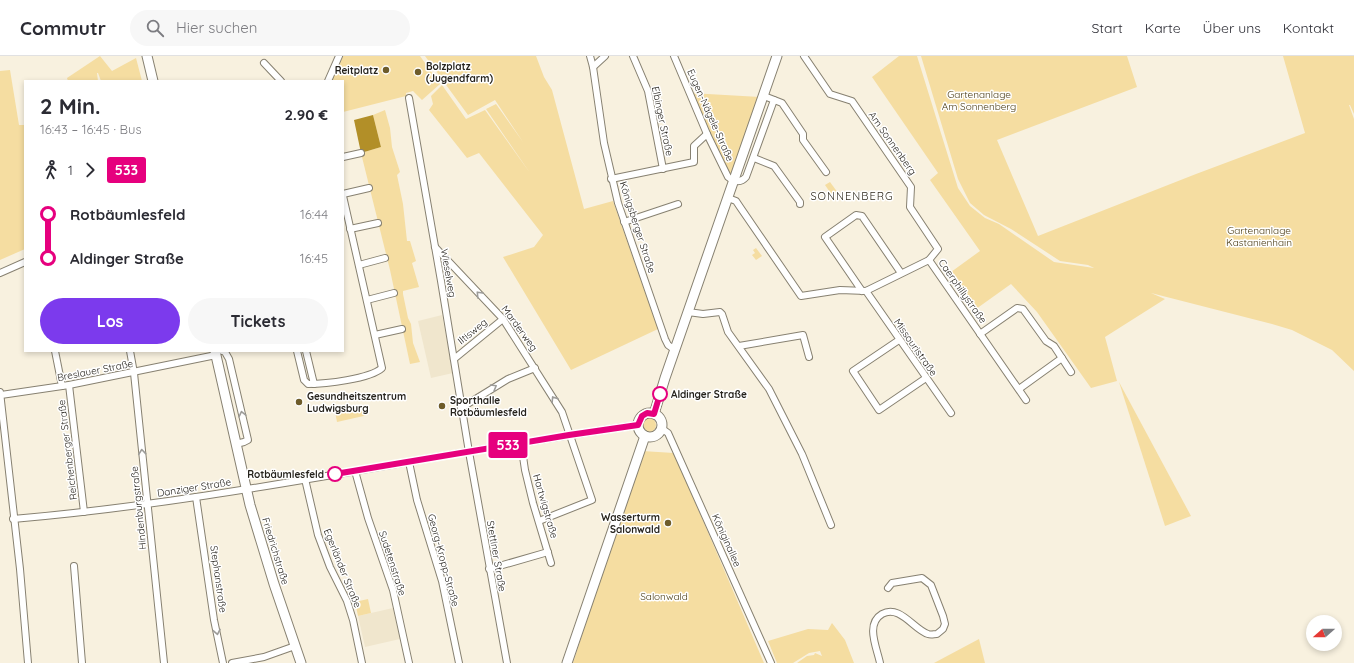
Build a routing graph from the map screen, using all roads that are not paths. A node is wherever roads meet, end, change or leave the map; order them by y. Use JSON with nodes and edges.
{"nodes":[{"id":1,"x":147,"y":56,"type":"edge"},
{"id":2,"x":339,"y":56,"type":"edge"},
{"id":3,"x":590,"y":56,"type":"edge"},
{"id":4,"x":605,"y":56,"type":"edge"},
{"id":5,"x":633,"y":56,"type":"edge"},
{"id":6,"x":674,"y":56,"type":"edge"},
{"id":7,"x":777,"y":56,"type":"edge"},
{"id":8,"x":804,"y":56,"type":"edge"},
{"id":9,"x":264,"y":63,"type":"dead end"},
{"id":10,"x":593,"y":67,"type":"junction"},
{"id":11,"x":153,"y":80,"type":"edge"},
{"id":12,"x":280,"y":80,"type":"edge"},
{"id":13,"x":328,"y":80,"type":"edge"},
{"id":14,"x":764,"y":96,"type":"junction"},
{"id":15,"x":409,"y":98,"type":"dead end"},
{"id":16,"x":774,"y":100,"type":"junction"},
{"id":17,"x":707,"y":134,"type":"junction"},
{"id":18,"x":361,"y":153,"type":"dead end"},
{"id":19,"x":344,"y":157,"type":"edge"},
{"id":20,"x":754,"y":158,"type":"junction"},
{"id":21,"x":662,"y":169,"type":"junction"},
{"id":22,"x":826,"y":172,"type":"dead end"},
{"id":23,"x":611,"y":179,"type":"junction"},
{"id":24,"x":734,"y":180,"type":"junction"},
{"id":25,"x":369,"y":188,"type":"dead end"},
{"id":26,"x":344,"y":195,"type":"edge"},
{"id":27,"x":728,"y":198,"type":"junction"},
{"id":28,"x":344,"y":200,"type":"edge"},
{"id":29,"x":678,"y":204,"type":"dead end"},
{"id":30,"x":800,"y":204,"type":"dead end"},
{"id":31,"x":624,"y":222,"type":"junction"},
{"id":32,"x":378,"y":223,"type":"dead end"},
{"id":33,"x":350,"y":229,"type":"junction"},
{"id":34,"x":434,"y":246,"type":"junction"},
{"id":35,"x":385,"y":258,"type":"dead end"},
{"id":36,"x":930,"y":260,"type":"junction"},
{"id":37,"x":24,"y":262,"type":"edge"},
{"id":38,"x":359,"y":265,"type":"junction"},
{"id":39,"x":0,"y":273,"type":"edge"},
{"id":40,"x":901,"y":274,"type":"junction"},
{"id":41,"x":864,"y":291,"type":"junction"},
{"id":42,"x":394,"y":293,"type":"dead end"},
{"id":43,"x":367,"y":300,"type":"junction"},
{"id":44,"x":688,"y":312,"type":"junction"},
{"id":45,"x":503,"y":319,"type":"junction"},
{"id":46,"x":402,"y":329,"type":"dead end"},
{"id":47,"x":980,"y":334,"type":"junction"},
{"id":48,"x":375,"y":335,"type":"junction"},
{"id":49,"x":899,"y":340,"type":"junction"},
{"id":50,"x":738,"y":346,"type":"junction"},
{"id":51,"x":675,"y":350,"type":"junction"},
{"id":52,"x":55,"y":352,"type":"edge"},
{"id":53,"x":130,"y":352,"type":"edge"},
{"id":54,"x":218,"y":352,"type":"edge"},
{"id":55,"x":297,"y":352,"type":"edge"},
{"id":56,"x":306,"y":352,"type":"edge"},
{"id":57,"x":809,"y":357,"type":"dead end"},
{"id":58,"x":1062,"y":358,"type":"junction"},
{"id":59,"x":454,"y":359,"type":"junction"},
{"id":60,"x":535,"y":368,"type":"junction"},
{"id":61,"x":134,"y":372,"type":"junction"},
{"id":62,"x":1071,"y":372,"type":"dead end"},
{"id":63,"x":926,"y":378,"type":"junction"},
{"id":64,"x":314,"y":384,"type":"junction"},
{"id":65,"x":69,"y":385,"type":"junction"},
{"id":66,"x":62,"y":386,"type":"junction"},
{"id":67,"x":1019,"y":389,"type":"junction"},
{"id":68,"x":0,"y":392,"type":"edge"},
{"id":69,"x":0,"y":395,"type":"edge"},
{"id":70,"x":1026,"y":400,"type":"dead end"},
{"id":71,"x":461,"y":408,"type":"junction"},
{"id":72,"x":952,"y":413,"type":"dead end"},
{"id":73,"x":654,"y":414,"type":"junction"},
{"id":74,"x":638,"y":425,"type":"junction"},
{"id":75,"x":661,"y":428,"type":"junction"},
{"id":76,"x":569,"y":435,"type":"junction"},
{"id":77,"x":646,"y":436,"type":"junction"},
{"id":78,"x":521,"y":443,"type":"junction"},
{"id":79,"x":469,"y":452,"type":"junction"},
{"id":80,"x":409,"y":462,"type":"junction"},
{"id":81,"x":355,"y":471,"type":"junction"},
{"id":82,"x":305,"y":480,"type":"junction"},
{"id":83,"x":246,"y":489,"type":"junction"},
{"id":84,"x":196,"y":497,"type":"junction"},
{"id":85,"x":148,"y":505,"type":"junction"},
{"id":86,"x":84,"y":512,"type":"junction"},
{"id":87,"x":13,"y":519,"type":"junction"},
{"id":88,"x":539,"y":521,"type":"junction"},
{"id":89,"x":831,"y":525,"type":"dead end"},
{"id":90,"x":548,"y":552,"type":"junction"},
{"id":91,"x":551,"y":563,"type":"dead end"},
{"id":92,"x":74,"y":566,"type":"dead end"},
{"id":93,"x":489,"y":569,"type":"junction"},
{"id":94,"x":888,"y":588,"type":"dead end"},
{"id":95,"x":295,"y":646,"type":"junction"},
{"id":96,"x":28,"y":663,"type":"edge"},
{"id":97,"x":82,"y":663,"type":"edge"},
{"id":98,"x":164,"y":663,"type":"edge"},
{"id":99,"x":223,"y":663,"type":"edge"},
{"id":100,"x":232,"y":663,"type":"edge"},
{"id":101,"x":301,"y":663,"type":"edge"},
{"id":102,"x":362,"y":663,"type":"edge"},
{"id":103,"x":408,"y":663,"type":"edge"},
{"id":104,"x":458,"y":663,"type":"edge"},
{"id":105,"x":507,"y":663,"type":"edge"},
{"id":106,"x":568,"y":663,"type":"edge"},
{"id":107,"x":770,"y":663,"type":"edge"},
{"id":108,"x":880,"y":663,"type":"edge"}],
"edges":[{"from":1,"to":11,"type":"main road"},
{"from":2,"to":13,"type":"street"},
{"from":3,"to":10,"type":"street","name":"Königsberger Straße"},
{"from":4,"to":10,"type":"street"},
{"from":5,"to":21,"type":"street","name":"Elbinger Straße"},
{"from":6,"to":17,"type":"street","name":"Eugen-Nägele-Straße"},
{"from":7,"to":14,"type":"main road"},
{"from":8,"to":36,"type":"street","name":"Am Sonnenberg"},
{"from":9,"to":12,"type":"street"},
{"from":10,"to":23,"type":"street","name":"Königsberger Straße"},
{"from":14,"to":16,"type":"street"},
{"from":14,"to":24,"type":"main road"},
{"from":15,"to":34,"type":"street","name":"Wieselweg"},
{"from":16,"to":20,"type":"street"},
{"from":16,"to":22,"type":"street"},
{"from":17,"to":21,"type":"street"},
{"from":17,"to":24,"type":"street","name":"Eugen-Nägele-Straße"},
{"from":18,"to":19,"type":"street"},
{"from":20,"to":24,"type":"street"},
{"from":20,"to":30,"type":"street"},
{"from":21,"to":23,"type":"street"},
{"from":23,"to":31,"type":"street","name":"Königsberger Straße"},
{"from":24,"to":27,"type":"main road"},
{"from":25,"to":26,"type":"street"},
{"from":27,"to":41,"type":"street"},
{"from":27,"to":44,"type":"main road"},
{"from":28,"to":33,"type":"street"},
{"from":29,"to":31,"type":"street"},
{"from":31,"to":51,"type":"street","name":"Königsberger Straße"},
{"from":32,"to":33,"type":"street"},
{"from":33,"to":38,"type":"street"},
{"from":45,"to":34,"type":"street","name":"Marderweg","one_way":true},
{"from":34,"to":59,"type":"street","name":"Wieselweg"},
{"from":35,"to":38,"type":"street"},
{"from":36,"to":40,"type":"street"},
{"from":36,"to":47,"type":"street","name":"Caerphillystraße"},
{"from":37,"to":39,"type":"street"},
{"from":38,"to":43,"type":"street"},
{"from":40,"to":41,"type":"street"},
{"from":40,"to":41,"type":"street","name":"Missouristraße"},
{"from":41,"to":49,"type":"street","name":"Missouristraße"},
{"from":42,"to":43,"type":"street"},
{"from":43,"to":48,"type":"street"},
{"from":44,"to":50,"type":"street"},
{"from":44,"to":51,"type":"main road"},
{"from":45,"to":59,"type":"street","name":"Iltisweg"},
{"from":45,"to":60,"type":"street","name":"Marderweg"},
{"from":46,"to":48,"type":"street"},
{"from":47,"to":58,"type":"street","name":"Caerphillystraße"},
{"from":47,"to":67,"type":"street","name":"Caerphillystraße"},
{"from":48,"to":64,"type":"street"},
{"from":49,"to":63,"type":"street","name":"Missouristraße"},
{"from":49,"to":63,"type":"street"},
{"from":50,"to":57,"type":"street"},
{"from":50,"to":89,"type":"street"},
{"from":51,"to":73,"type":"main road"},
{"from":52,"to":66,"type":"street","name":"Reichenberger Straße"},
{"from":53,"to":61,"type":"street","name":"Hindenburgstraße"},
{"from":54,"to":61,"type":"street","name":"Breslauer Straße"},
{"from":54,"to":83,"type":"main road","name":"Friedrichstraße"},
{"from":55,"to":64,"type":"street"},
{"from":56,"to":64,"type":"street"},
{"from":58,"to":62,"type":"street","name":"Caerphillystraße"},
{"from":58,"to":67,"type":"street"},
{"from":59,"to":71,"type":"street","name":"Wieselweg"},
{"from":71,"to":60,"type":"street","one_way":true},
{"from":76,"to":60,"type":"street","name":"Marderweg","one_way":true},
{"from":61,"to":65,"type":"street","name":"Breslauer Straße"},
{"from":85,"to":61,"type":"street","name":"Hindenburgstraße","one_way":true},
{"from":63,"to":72,"type":"street","name":"Missouristraße"},
{"from":65,"to":66,"type":"street","name":"Breslauer Straße"},
{"from":65,"to":86,"type":"street","name":"Reichenberger Straße"},
{"from":66,"to":69,"type":"street","name":"Breslauer Straße"},
{"from":67,"to":70,"type":"street","name":"Caerphillystraße"},
{"from":68,"to":69,"type":"street"},
{"from":69,"to":87,"type":"street"},
{"from":71,"to":79,"type":"street","name":"Wieselweg"},
{"from":73,"to":74,"type":"main road"},
{"from":73,"to":75,"type":"main road"},
{"from":74,"to":76,"type":"street","name":"Danziger Straße"},
{"from":74,"to":77,"type":"main road"},
{"from":75,"to":77,"type":"main road"},
{"from":75,"to":107,"type":"street","name":"Königinallee"},
{"from":76,"to":78,"type":"street","name":"Danziger Straße"},
{"from":76,"to":88,"type":"street","name":"Marderweg"},
{"from":77,"to":106,"type":"main road"},
{"from":78,"to":79,"type":"street","name":"Danziger Straße"},
{"from":78,"to":88,"type":"street","name":"Hartwigstraße"},
{"from":79,"to":80,"type":"street","name":"Danziger Straße"},
{"from":79,"to":93,"type":"street","name":"Stettiner Straße"},
{"from":80,"to":81,"type":"street","name":"Danziger Straße"},
{"from":80,"to":104,"type":"street","name":"Georg-Kropp-Straße"},
{"from":81,"to":82,"type":"street","name":"Danziger Straße"},
{"from":81,"to":103,"type":"street","name":"Sudetenstraße"},
{"from":82,"to":83,"type":"street","name":"Danziger Straße"},
{"from":82,"to":102,"type":"street","name":"Egerländer Straße"},
{"from":83,"to":84,"type":"street","name":"Danziger Straße"},
{"from":83,"to":95,"type":"main road","name":"Friedrichstraße"},
{"from":84,"to":85,"type":"street","name":"Danziger Straße"},
{"from":84,"to":99,"type":"street","name":"Stephanstraße","one_way":true},
{"from":85,"to":86,"type":"street","name":"Danziger Straße"},
{"from":85,"to":98,"type":"street","name":"Hindenburgstraße"},
{"from":86,"to":87,"type":"street","name":"Danziger Straße"},
{"from":87,"to":96,"type":"street"},
{"from":88,"to":90,"type":"street","name":"Hartwigstraße"},
{"from":90,"to":91,"type":"street","name":"Hartwigstraße"},
{"from":90,"to":93,"type":"street","name":"Hartwigstraße"},
{"from":92,"to":97,"type":"street"},
{"from":93,"to":105,"type":"street","name":"Stettiner Straße"},
{"from":94,"to":108,"type":"street"},
{"from":95,"to":100,"type":"street"},
{"from":95,"to":101,"type":"main road","name":"Friedrichstraße"}]}
